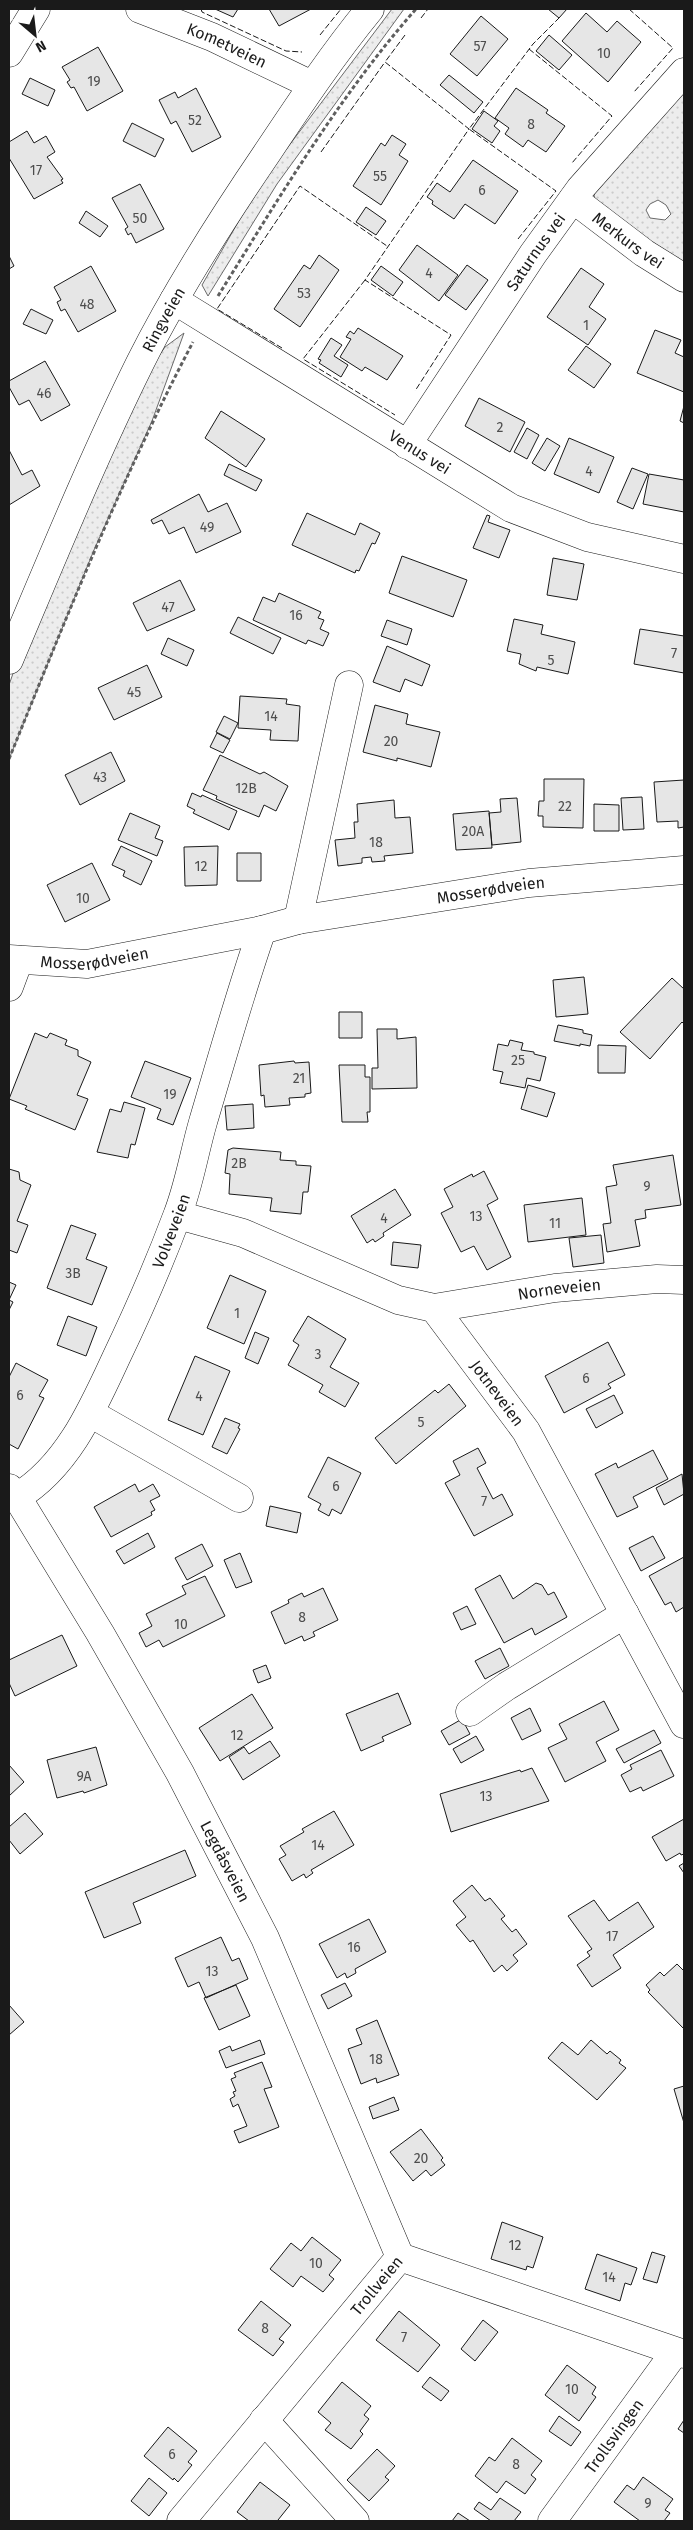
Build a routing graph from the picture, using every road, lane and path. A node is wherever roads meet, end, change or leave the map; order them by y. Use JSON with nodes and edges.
{"nodes":[{"id":1,"x":36,"y":9,"type":"edge"},
{"id":2,"x":140,"y":9,"type":"edge"},
{"id":3,"x":370,"y":9,"type":"edge"},
{"id":4,"x":416,"y":9,"type":"edge"},
{"id":5,"x":9,"y":53,"type":"edge"},
{"id":6,"x":684,"y":72,"type":"edge"},
{"id":7,"x":312,"y":85,"type":"junction"},
{"id":8,"x":573,"y":200,"type":"junction"},
{"id":9,"x":684,"y":278,"type":"edge"},
{"id":10,"x":174,"y":300,"type":"junction"},
{"id":11,"x":212,"y":304,"type":"dead end"},
{"id":12,"x":196,"y":335,"type":"dead end"},
{"id":13,"x":406,"y":445,"type":"junction"},
{"id":14,"x":684,"y":559,"type":"edge"},
{"id":15,"x":9,"y":660,"type":"edge"},
{"id":16,"x":349,"y":685,"type":"dead end"},
{"id":17,"x":9,"y":760,"type":"edge"},
{"id":18,"x":684,"y":870,"type":"edge"},
{"id":19,"x":298,"y":920,"type":"junction"},
{"id":20,"x":262,"y":930,"type":"junction"},
{"id":21,"x":14,"y":960,"type":"edge"},
{"id":22,"x":9,"y":987,"type":"edge"},
{"id":23,"x":178,"y":1215,"type":"junction"},
{"id":24,"x":684,"y":1280,"type":"edge"},
{"id":25,"x":434,"y":1308,"type":"junction"},
{"id":26,"x":90,"y":1413,"type":"junction"},
{"id":27,"x":13,"y":1493,"type":"edge"},
{"id":28,"x":239,"y":1498,"type":"dead end"},
{"id":29,"x":625,"y":1614,"type":"junction"},
{"id":30,"x":470,"y":1712,"type":"dead end"},
{"id":31,"x":684,"y":1724,"type":"edge"},
{"id":32,"x":400,"y":2257,"type":"junction"},
{"id":33,"x":680,"y":2353,"type":"edge"},
{"id":34,"x":264,"y":2420,"type":"junction"},
{"id":35,"x":181,"y":2521,"type":"edge"},
{"id":36,"x":355,"y":2521,"type":"edge"},
{"id":37,"x":552,"y":2521,"type":"edge"}],
"edges":[{"from":1,"to":5,"type":"street"},
{"from":2,"to":7,"type":"street","name":"Kometveien"},
{"from":3,"to":7,"type":"street","name":"Ringveien"},
{"from":4,"to":11,"type":"path"},
{"from":6,"to":8,"type":"street","name":"Saturnus vei"},
{"from":7,"to":10,"type":"street","name":"Ringveien"},
{"from":8,"to":9,"type":"street","name":"Merkurs vei"},
{"from":8,"to":13,"type":"street","name":"Saturnus vei"},
{"from":10,"to":13,"type":"street","name":"Venus vei"},
{"from":10,"to":15,"type":"street","name":"Ringveien"},
{"from":12,"to":17,"type":"path"},
{"from":13,"to":14,"type":"street","name":"Venus vei"},
{"from":16,"to":19,"type":"street"},
{"from":18,"to":19,"type":"street","name":"Mosserødveien"},
{"from":19,"to":20,"type":"street","name":"Mosserødveien"},
{"from":20,"to":21,"type":"street","name":"Mosserødveien"},
{"from":20,"to":23,"type":"street","name":"Volveveien"},
{"from":21,"to":22,"type":"street"},
{"from":23,"to":25,"type":"street"},
{"from":23,"to":26,"type":"street","name":"Volveveien"},
{"from":24,"to":25,"type":"street","name":"Norneveien"},
{"from":25,"to":29,"type":"street","name":"Jotneveien"},
{"from":26,"to":27,"type":"street","name":"Volveveien"},
{"from":26,"to":28,"type":"street"},
{"from":27,"to":32,"type":"street","name":"Legdåsveien"},
{"from":29,"to":30,"type":"street"},
{"from":29,"to":31,"type":"street","name":"Jotneveien"},
{"from":32,"to":33,"type":"street","name":"Trollveien"},
{"from":32,"to":34,"type":"street","name":"Trollveien"},
{"from":33,"to":37,"type":"street","name":"Trollsvingen"},
{"from":34,"to":35,"type":"street","name":"Trollveien"},
{"from":34,"to":36,"type":"street"}]}
